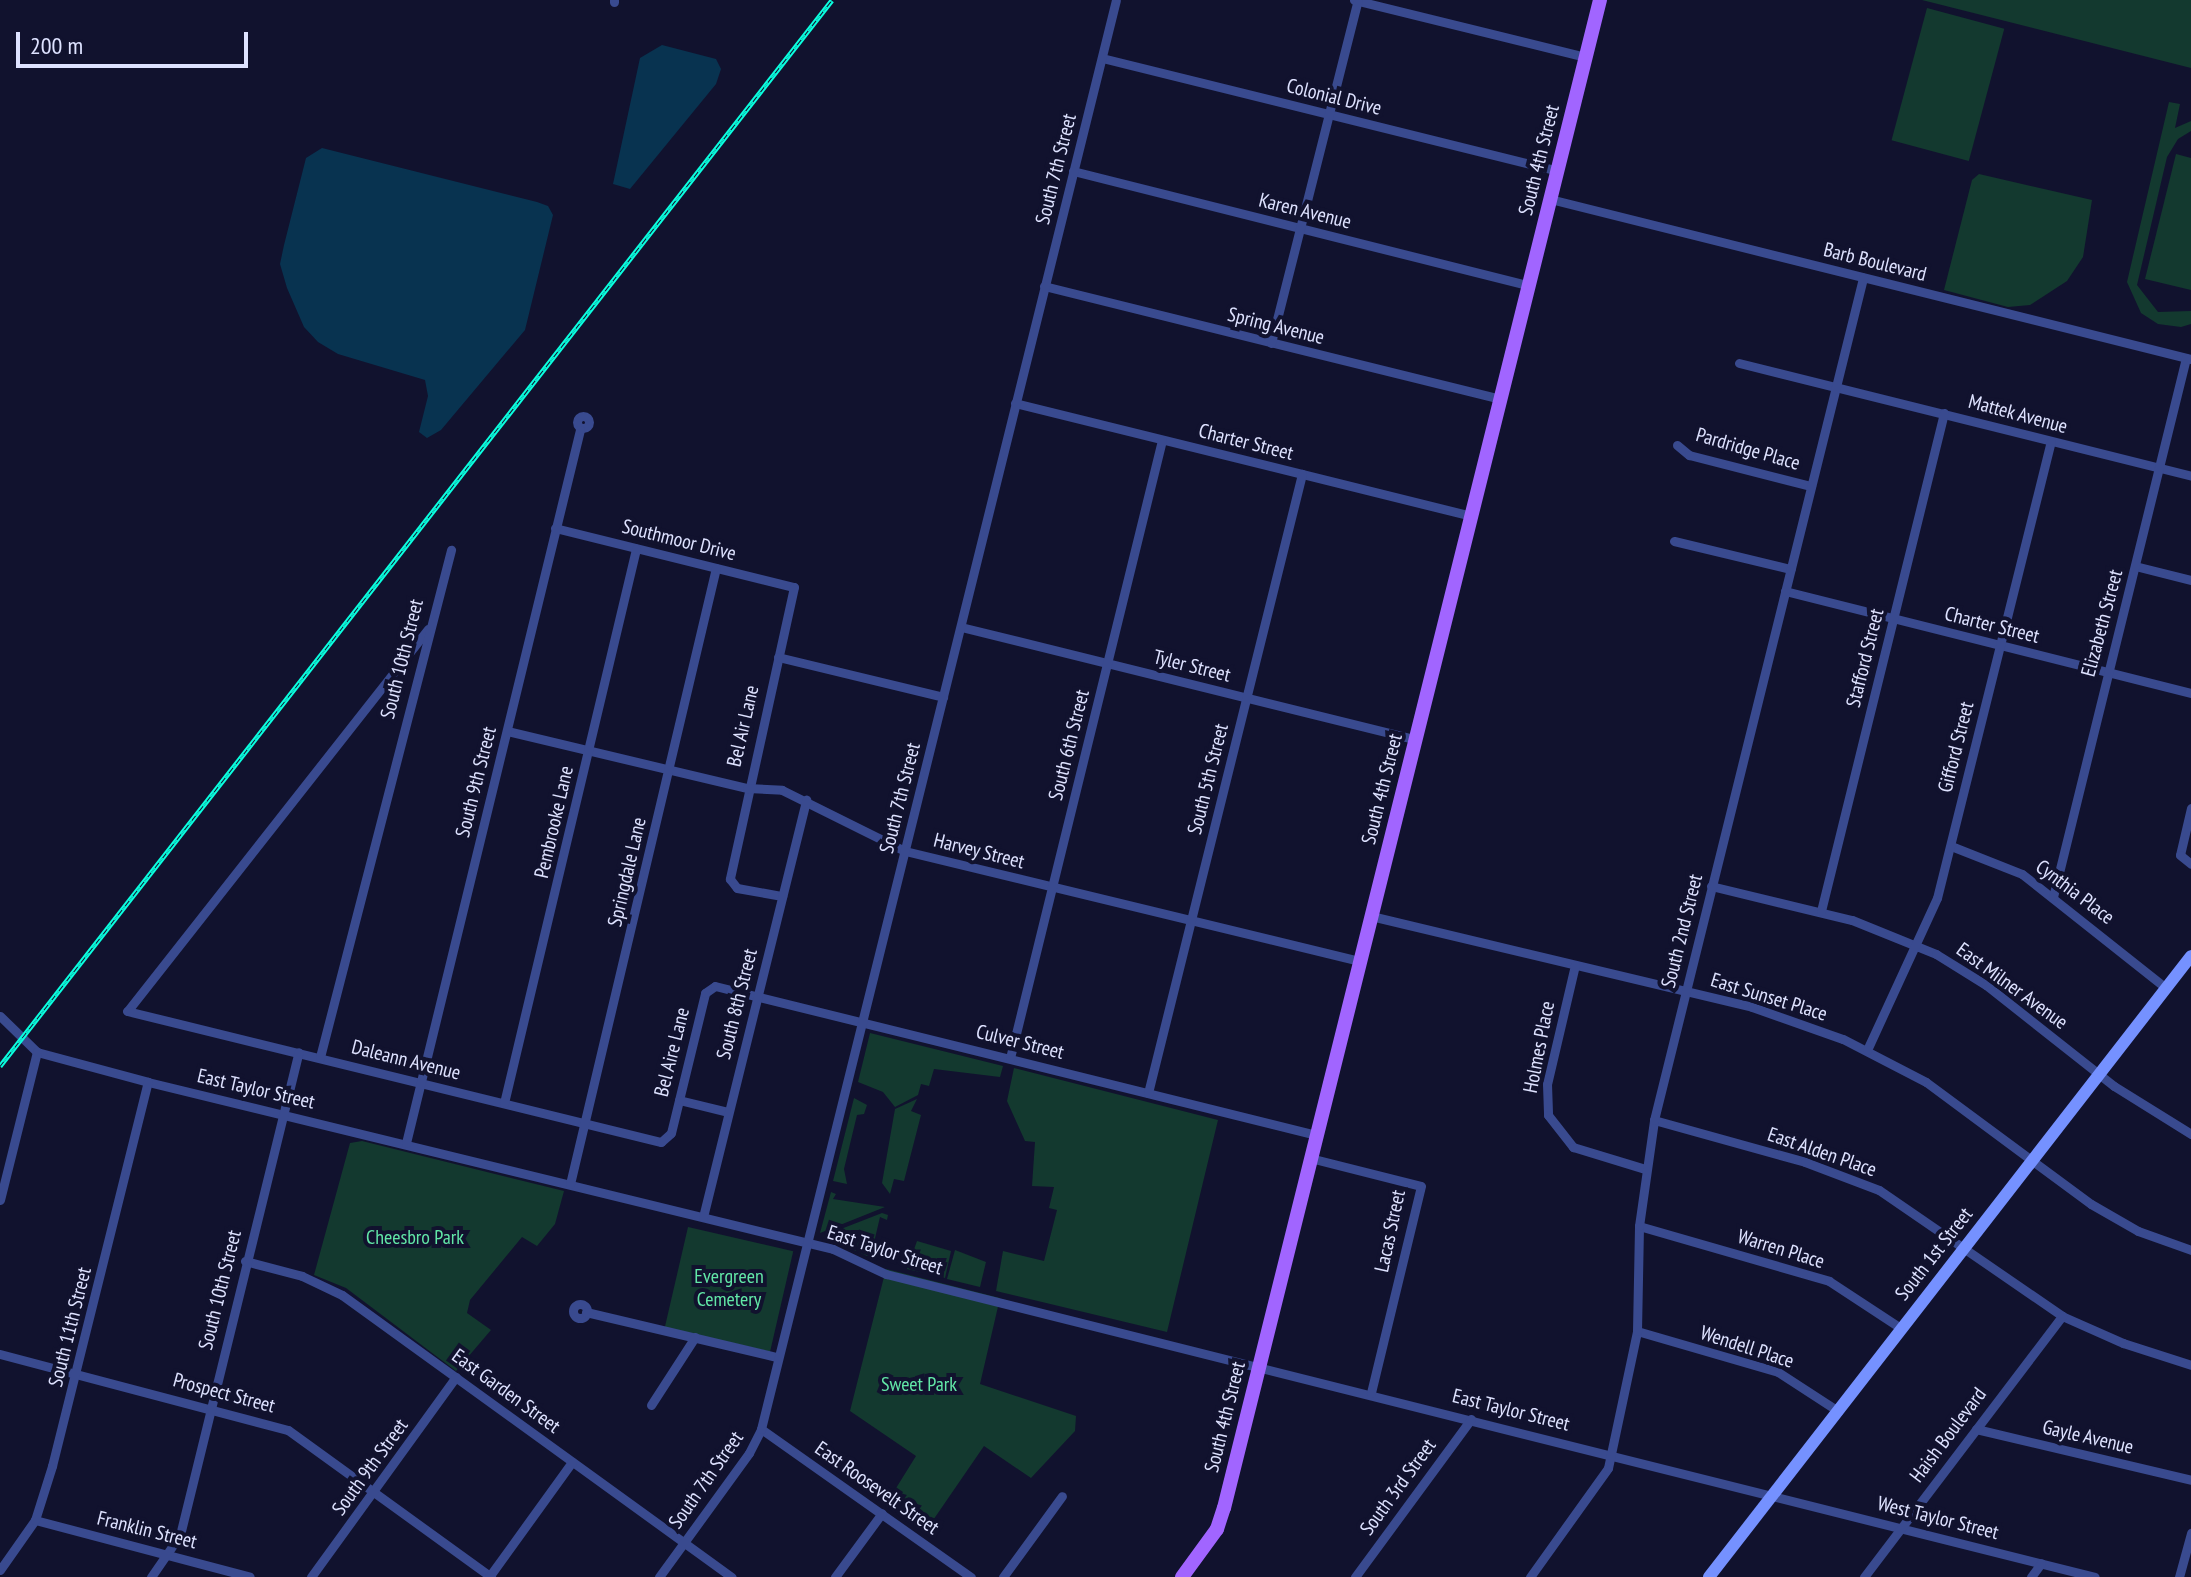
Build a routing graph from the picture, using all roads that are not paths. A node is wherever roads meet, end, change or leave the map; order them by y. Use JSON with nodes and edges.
{"nodes":[{"id":1,"x":1116,"y":0,"type":"edge"},
{"id":2,"x":1357,"y":0,"type":"edge"},
{"id":3,"x":1600,"y":0,"type":"edge"},
{"id":4,"x":1586,"y":57,"type":"junction"},
{"id":5,"x":1102,"y":58,"type":"junction"},
{"id":6,"x":1330,"y":114,"type":"junction"},
{"id":7,"x":1073,"y":171,"type":"junction"},
{"id":8,"x":1557,"y":171,"type":"junction"},
{"id":9,"x":1550,"y":199,"type":"junction"},
{"id":10,"x":1301,"y":228,"type":"junction"},
{"id":11,"x":1863,"y":278,"type":"junction"},
{"id":12,"x":1528,"y":285,"type":"junction"},
{"id":13,"x":1044,"y":286,"type":"junction"},
{"id":14,"x":1271,"y":343,"type":"junction"},
{"id":15,"x":2189,"y":359,"type":"edge"},
{"id":16,"x":1739,"y":363,"type":"dead end"},
{"id":17,"x":1836,"y":386,"type":"junction"},
{"id":18,"x":1499,"y":399,"type":"junction"},
{"id":19,"x":1015,"y":403,"type":"junction"},
{"id":20,"x":1944,"y":413,"type":"junction"},
{"id":21,"x":580,"y":430,"type":"dead end"},
{"id":22,"x":1162,"y":440,"type":"junction"},
{"id":23,"x":2051,"y":442,"type":"junction"},
{"id":24,"x":1677,"y":445,"type":"dead end"},
{"id":25,"x":2159,"y":468,"type":"junction"},
{"id":26,"x":1302,"y":474,"type":"junction"},
{"id":27,"x":2191,"y":476,"type":"edge"},
{"id":28,"x":1811,"y":486,"type":"junction"},
{"id":29,"x":1469,"y":515,"type":"junction"},
{"id":30,"x":555,"y":528,"type":"junction"},
{"id":31,"x":1674,"y":541,"type":"dead end"},
{"id":32,"x":636,"y":549,"type":"junction"},
{"id":33,"x":451,"y":550,"type":"dead end"},
{"id":34,"x":2135,"y":566,"type":"junction"},
{"id":35,"x":716,"y":568,"type":"junction"},
{"id":36,"x":1791,"y":569,"type":"junction"},
{"id":37,"x":2191,"y":580,"type":"edge"},
{"id":38,"x":794,"y":587,"type":"joint"},
{"id":39,"x":1785,"y":591,"type":"junction"},
{"id":40,"x":1893,"y":619,"type":"junction"},
{"id":41,"x":961,"y":627,"type":"junction"},
{"id":42,"x":428,"y":629,"type":"junction"},
{"id":43,"x":2000,"y":645,"type":"junction"},
{"id":44,"x":778,"y":657,"type":"junction"},
{"id":45,"x":1107,"y":664,"type":"junction"},
{"id":46,"x":2107,"y":672,"type":"junction"},
{"id":47,"x":2191,"y":693,"type":"edge"},
{"id":48,"x":943,"y":697,"type":"junction"},
{"id":49,"x":1247,"y":698,"type":"junction"},
{"id":50,"x":507,"y":731,"type":"junction"},
{"id":51,"x":1414,"y":739,"type":"junction"},
{"id":52,"x":588,"y":751,"type":"junction"},
{"id":53,"x":669,"y":770,"type":"junction"},
{"id":54,"x":747,"y":788,"type":"junction"},
{"id":55,"x":806,"y":800,"type":"junction"},
{"id":56,"x":2191,"y":808,"type":"edge"},
{"id":57,"x":1951,"y":846,"type":"junction"},
{"id":58,"x":905,"y":851,"type":"junction"},
{"id":59,"x":2191,"y":864,"type":"edge"},
{"id":60,"x":1711,"y":886,"type":"junction"},
{"id":61,"x":1052,"y":887,"type":"junction"},
{"id":62,"x":782,"y":896,"type":"junction"},
{"id":63,"x":2053,"y":897,"type":"junction"},
{"id":64,"x":1821,"y":911,"type":"junction"},
{"id":65,"x":1371,"y":916,"type":"junction"},
{"id":66,"x":1192,"y":920,"type":"junction"},
{"id":67,"x":1919,"y":946,"type":"junction"},
{"id":68,"x":2191,"y":956,"type":"edge"},
{"id":69,"x":1359,"y":961,"type":"junction"},
{"id":70,"x":1575,"y":965,"type":"junction"},
{"id":71,"x":715,"y":986,"type":"joint"},
{"id":72,"x":2166,"y":988,"type":"junction"},
{"id":73,"x":1686,"y":991,"type":"junction"},
{"id":74,"x":758,"y":997,"type":"junction"},
{"id":75,"x":0,"y":1016,"type":"edge"},
{"id":76,"x":860,"y":1021,"type":"junction"},
{"id":77,"x":1867,"y":1050,"type":"junction"},
{"id":78,"x":37,"y":1052,"type":"junction"},
{"id":79,"x":299,"y":1052,"type":"junction"},
{"id":80,"x":320,"y":1057,"type":"junction"},
{"id":81,"x":1010,"y":1058,"type":"junction"},
{"id":82,"x":2101,"y":1074,"type":"junction"},
{"id":83,"x":148,"y":1082,"type":"junction"},
{"id":84,"x":421,"y":1082,"type":"junction"},
{"id":85,"x":1148,"y":1093,"type":"junction"},
{"id":86,"x":679,"y":1100,"type":"junction"},
{"id":87,"x":504,"y":1103,"type":"junction"},
{"id":88,"x":728,"y":1112,"type":"junction"},
{"id":89,"x":284,"y":1115,"type":"junction"},
{"id":90,"x":1654,"y":1120,"type":"junction"},
{"id":91,"x":586,"y":1124,"type":"junction"},
{"id":92,"x":671,"y":1133,"type":"joint"},
{"id":93,"x":2191,"y":1134,"type":"edge"},
{"id":94,"x":1316,"y":1135,"type":"junction"},
{"id":95,"x":406,"y":1143,"type":"junction"},
{"id":96,"x":1310,"y":1158,"type":"junction"},
{"id":97,"x":2033,"y":1160,"type":"junction"},
{"id":98,"x":1645,"y":1169,"type":"junction"},
{"id":99,"x":570,"y":1184,"type":"junction"},
{"id":100,"x":0,"y":1200,"type":"edge"},
{"id":101,"x":703,"y":1217,"type":"junction"},
{"id":102,"x":1639,"y":1226,"type":"junction"},
{"id":103,"x":807,"y":1243,"type":"junction"},
{"id":104,"x":1966,"y":1247,"type":"junction"},
{"id":105,"x":2191,"y":1250,"type":"edge"},
{"id":106,"x":245,"y":1261,"type":"junction"},
{"id":107,"x":586,"y":1312,"type":"dead end"},
{"id":108,"x":2062,"y":1316,"type":"junction"},
{"id":109,"x":1902,"y":1329,"type":"junction"},
{"id":110,"x":1637,"y":1331,"type":"junction"},
{"id":111,"x":695,"y":1337,"type":"junction"},
{"id":112,"x":0,"y":1354,"type":"edge"},
{"id":113,"x":777,"y":1357,"type":"junction"},
{"id":114,"x":2191,"y":1365,"type":"edge"},
{"id":115,"x":1259,"y":1366,"type":"junction"},
{"id":116,"x":78,"y":1373,"type":"junction"},
{"id":117,"x":456,"y":1377,"type":"junction"},
{"id":118,"x":1371,"y":1393,"type":"junction"},
{"id":119,"x":651,"y":1405,"type":"dead end"},
{"id":120,"x":210,"y":1408,"type":"junction"},
{"id":121,"x":1838,"y":1411,"type":"junction"},
{"id":122,"x":1471,"y":1419,"type":"junction"},
{"id":123,"x":761,"y":1429,"type":"junction"},
{"id":124,"x":1976,"y":1429,"type":"junction"},
{"id":125,"x":1611,"y":1454,"type":"junction"},
{"id":126,"x":572,"y":1462,"type":"junction"},
{"id":127,"x":2191,"y":1480,"type":"edge"},
{"id":128,"x":375,"y":1492,"type":"junction"},
{"id":129,"x":1062,"y":1496,"type":"dead end"},
{"id":130,"x":1772,"y":1496,"type":"junction"},
{"id":131,"x":882,"y":1513,"type":"junction"},
{"id":132,"x":35,"y":1520,"type":"junction"},
{"id":133,"x":1900,"y":1528,"type":"junction"},
{"id":134,"x":2191,"y":1533,"type":"edge"},
{"id":135,"x":684,"y":1542,"type":"junction"},
{"id":136,"x":168,"y":1554,"type":"junction"},
{"id":137,"x":2041,"y":1563,"type":"junction"},
{"id":138,"x":1,"y":1574,"type":"edge"},
{"id":139,"x":151,"y":1577,"type":"edge"},
{"id":140,"x":250,"y":1577,"type":"edge"},
{"id":141,"x":311,"y":1577,"type":"edge"},
{"id":142,"x":490,"y":1577,"type":"edge"},
{"id":143,"x":659,"y":1577,"type":"edge"},
{"id":144,"x":732,"y":1577,"type":"edge"},
{"id":145,"x":835,"y":1577,"type":"edge"},
{"id":146,"x":971,"y":1577,"type":"edge"},
{"id":147,"x":1003,"y":1577,"type":"edge"},
{"id":148,"x":1182,"y":1577,"type":"edge"},
{"id":149,"x":1355,"y":1577,"type":"edge"},
{"id":150,"x":1530,"y":1577,"type":"edge"},
{"id":151,"x":1709,"y":1577,"type":"edge"},
{"id":152,"x":1864,"y":1577,"type":"edge"},
{"id":153,"x":2031,"y":1577,"type":"edge"},
{"id":154,"x":2038,"y":1577,"type":"edge"},
{"id":155,"x":2095,"y":1577,"type":"edge"},
{"id":156,"x":2179,"y":1577,"type":"edge"}],
"edges":[{"from":1,"to":5,"type":"street","name":"South 7th Street"},
{"from":2,"to":4,"type":"street"},
{"from":2,"to":6,"type":"street"},
{"from":3,"to":4,"type":"main road","name":"South 4th Street"},
{"from":4,"to":8,"type":"main road","name":"South 4th Street"},
{"from":5,"to":6,"type":"street","name":"Colonial Drive"},
{"from":5,"to":7,"type":"street","name":"South 7th Street"},
{"from":6,"to":8,"type":"street","name":"Colonial Drive"},
{"from":6,"to":10,"type":"street"},
{"from":7,"to":10,"type":"street","name":"Karen Avenue"},
{"from":7,"to":13,"type":"street","name":"South 7th Street"},
{"from":8,"to":9,"type":"main road","name":"South 4th Street"},
{"from":9,"to":11,"type":"street","name":"Barb Boulevard"},
{"from":9,"to":12,"type":"main road","name":"South 4th Street"},
{"from":10,"to":12,"type":"street","name":"Karen Avenue"},
{"from":10,"to":14,"type":"street"},
{"from":11,"to":15,"type":"street","name":"Barb Boulevard"},
{"from":11,"to":17,"type":"street","name":"South 2nd Street"},
{"from":12,"to":18,"type":"main road","name":"South 4th Street"},
{"from":13,"to":14,"type":"street","name":"Spring Avenue"},
{"from":13,"to":19,"type":"street","name":"South 7th Street"},
{"from":14,"to":18,"type":"street","name":"Spring Avenue"},
{"from":15,"to":25,"type":"street","name":"Elizabeth Street"},
{"from":16,"to":17,"type":"street","name":"Mattek Avenue"},
{"from":17,"to":20,"type":"street","name":"Mattek Avenue"},
{"from":17,"to":28,"type":"street","name":"South 2nd Street"},
{"from":18,"to":29,"type":"main road","name":"South 4th Street"},
{"from":19,"to":22,"type":"street","name":"Charter Street"},
{"from":19,"to":41,"type":"street","name":"South 7th Street"},
{"from":20,"to":23,"type":"street","name":"Mattek Avenue"},
{"from":20,"to":40,"type":"street","name":"Stafford Street"},
{"from":21,"to":30,"type":"street","name":"South 9th Street"},
{"from":22,"to":26,"type":"street","name":"Charter Street"},
{"from":22,"to":45,"type":"street","name":"South 6th Street"},
{"from":23,"to":25,"type":"street","name":"Mattek Avenue"},
{"from":23,"to":43,"type":"street","name":"Gifford Street"},
{"from":24,"to":28,"type":"street","name":"Pardridge Place"},
{"from":25,"to":27,"type":"street","name":"Mattek Avenue"},
{"from":25,"to":34,"type":"street","name":"Elizabeth Street"},
{"from":26,"to":29,"type":"street","name":"Charter Street"},
{"from":26,"to":49,"type":"street","name":"South 5th Street"},
{"from":28,"to":36,"type":"street","name":"South 2nd Street"},
{"from":29,"to":51,"type":"main road","name":"South 4th Street"},
{"from":30,"to":32,"type":"street","name":"Southmoor Drive"},
{"from":30,"to":50,"type":"street","name":"South 9th Street"},
{"from":31,"to":36,"type":"street"},
{"from":32,"to":35,"type":"street","name":"Southmoor Drive"},
{"from":32,"to":52,"type":"street","name":"Pembrooke Lane"},
{"from":33,"to":42,"type":"street","name":"South 10th Street"},
{"from":34,"to":37,"type":"street"},
{"from":34,"to":46,"type":"street","name":"Elizabeth Street"},
{"from":35,"to":38,"type":"street","name":"Southmoor Drive"},
{"from":35,"to":53,"type":"street","name":"Springdale Lane"},
{"from":36,"to":39,"type":"street","name":"South 2nd Street"},
{"from":38,"to":44,"type":"street","name":"Bel Air Lane"},
{"from":39,"to":40,"type":"street","name":"Charter Street"},
{"from":39,"to":60,"type":"street","name":"South 2nd Street"},
{"from":40,"to":43,"type":"street","name":"Charter Street"},
{"from":40,"to":64,"type":"street","name":"Stafford Street"},
{"from":41,"to":45,"type":"street","name":"Tyler Street"},
{"from":41,"to":48,"type":"street","name":"South 7th Street"},
{"from":42,"to":79,"type":"street","name":"Daleann Avenue"},
{"from":42,"to":80,"type":"street","name":"South 10th Street"},
{"from":43,"to":46,"type":"street","name":"Charter Street"},
{"from":43,"to":57,"type":"street","name":"Gifford Street"},
{"from":44,"to":48,"type":"street"},
{"from":44,"to":54,"type":"street","name":"Bel Air Lane"},
{"from":45,"to":49,"type":"street","name":"Tyler Street"},
{"from":45,"to":61,"type":"street","name":"South 6th Street"},
{"from":46,"to":47,"type":"street","name":"Charter Street"},
{"from":46,"to":63,"type":"street","name":"Elizabeth Street"},
{"from":48,"to":58,"type":"street","name":"South 7th Street"},
{"from":49,"to":51,"type":"street","name":"Tyler Street"},
{"from":49,"to":66,"type":"street","name":"South 5th Street"},
{"from":50,"to":52,"type":"street","name":"Harvey Street"},
{"from":50,"to":84,"type":"street","name":"South 9th Street"},
{"from":51,"to":65,"type":"main road","name":"South 4th Street"},
{"from":52,"to":53,"type":"street","name":"Harvey Street"},
{"from":52,"to":87,"type":"street","name":"Pembrooke Lane"},
{"from":53,"to":54,"type":"street","name":"Harvey Street"},
{"from":53,"to":91,"type":"street","name":"Springdale Lane"},
{"from":54,"to":55,"type":"street","name":"Harvey Street"},
{"from":54,"to":62,"type":"street","name":"Bel Air Lane"},
{"from":55,"to":58,"type":"street","name":"Harvey Street"},
{"from":55,"to":62,"type":"street","name":"South 8th Street"},
{"from":56,"to":59,"type":"street"},
{"from":57,"to":63,"type":"street","name":"Cynthia Place"},
{"from":57,"to":67,"type":"street","name":"Gifford Street"},
{"from":58,"to":61,"type":"street","name":"Harvey Street"},
{"from":58,"to":76,"type":"street","name":"South 7th Street"},
{"from":60,"to":64,"type":"street","name":"East Milner Avenue"},
{"from":60,"to":73,"type":"street","name":"South 2nd Street"},
{"from":61,"to":66,"type":"street","name":"Harvey Street"},
{"from":61,"to":81,"type":"street","name":"South 6th Street"},
{"from":62,"to":74,"type":"street","name":"South 8th Street"},
{"from":63,"to":72,"type":"street","name":"Cynthia Place"},
{"from":64,"to":67,"type":"street","name":"East Milner Avenue"},
{"from":65,"to":69,"type":"main road","name":"South 4th Street"},
{"from":65,"to":70,"type":"street","name":"East Sunset Place"},
{"from":66,"to":69,"type":"street","name":"Harvey Street"},
{"from":66,"to":85,"type":"street","name":"South 5th Street"},
{"from":67,"to":77,"type":"street","name":"Gifford Street"},
{"from":67,"to":82,"type":"street","name":"East Milner Avenue"},
{"from":68,"to":72,"type":"street","name":"South 1st Street"},
{"from":69,"to":94,"type":"main road","name":"South 4th Street"},
{"from":70,"to":73,"type":"street","name":"East Sunset Place"},
{"from":70,"to":98,"type":"street","name":"Holmes Place"},
{"from":71,"to":74,"type":"street","name":"Culver Street"},
{"from":71,"to":86,"type":"street","name":"Bel Aire Lane"},
{"from":72,"to":82,"type":"street","name":"South 1st Street"},
{"from":73,"to":77,"type":"street","name":"East Sunset Place"},
{"from":73,"to":90,"type":"street","name":"South 2nd Street"},
{"from":74,"to":76,"type":"street","name":"Culver Street"},
{"from":74,"to":88,"type":"street","name":"South 8th Street"},
{"from":75,"to":78,"type":"street","name":"East Taylor Street"},
{"from":76,"to":81,"type":"street","name":"Culver Street"},
{"from":76,"to":103,"type":"street","name":"South 7th Street"},
{"from":77,"to":97,"type":"street","name":"East Sunset Place"},
{"from":78,"to":83,"type":"street","name":"East Taylor Street"},
{"from":78,"to":100,"type":"street"},
{"from":79,"to":80,"type":"street","name":"Daleann Avenue"},
{"from":79,"to":89,"type":"street","name":"South 10th Street"},
{"from":80,"to":84,"type":"street","name":"Daleann Avenue"},
{"from":81,"to":85,"type":"street","name":"Culver Street"},
{"from":82,"to":93,"type":"street","name":"East Milner Avenue"},
{"from":82,"to":97,"type":"street","name":"South 1st Street"},
{"from":83,"to":89,"type":"street","name":"East Taylor Street"},
{"from":83,"to":116,"type":"street","name":"South 11th Street"},
{"from":84,"to":87,"type":"street","name":"Daleann Avenue"},
{"from":84,"to":95,"type":"street","name":"South 9th Street"},
{"from":85,"to":94,"type":"street","name":"Culver Street"},
{"from":86,"to":88,"type":"street"},
{"from":86,"to":92,"type":"street","name":"Bel Aire Lane"},
{"from":87,"to":91,"type":"street","name":"Daleann Avenue"},
{"from":88,"to":101,"type":"street","name":"South 8th Street"},
{"from":89,"to":95,"type":"street","name":"East Taylor Street"},
{"from":89,"to":106,"type":"street","name":"South 10th Street"},
{"from":90,"to":98,"type":"street","name":"South 2nd Street"},
{"from":90,"to":104,"type":"street","name":"East Alden Place"},
{"from":91,"to":92,"type":"street","name":"Daleann Avenue"},
{"from":91,"to":99,"type":"street","name":"Springdale Lane"},
{"from":94,"to":96,"type":"main road","name":"South 4th Street"},
{"from":95,"to":99,"type":"street","name":"East Taylor Street"},
{"from":96,"to":115,"type":"main road","name":"South 4th Street"},
{"from":96,"to":118,"type":"street","name":"Lacas Street"},
{"from":97,"to":104,"type":"street","name":"South 1st Street"},
{"from":97,"to":105,"type":"street","name":"East Sunset Place"},
{"from":98,"to":102,"type":"street","name":"South 2nd Street"},
{"from":99,"to":101,"type":"street","name":"East Taylor Street"},
{"from":101,"to":103,"type":"street","name":"East Taylor Street"},
{"from":102,"to":109,"type":"street","name":"Warren Place"},
{"from":102,"to":110,"type":"street","name":"South 2nd Street"},
{"from":103,"to":113,"type":"street","name":"South 7th Street"},
{"from":103,"to":115,"type":"street","name":"East Taylor Street"},
{"from":104,"to":108,"type":"street","name":"East Alden Place"},
{"from":104,"to":109,"type":"street","name":"South 1st Street"},
{"from":106,"to":117,"type":"street","name":"East Garden Street"},
{"from":106,"to":120,"type":"street","name":"South 10th Street"},
{"from":107,"to":111,"type":"street"},
{"from":108,"to":114,"type":"street","name":"East Alden Place"},
{"from":108,"to":124,"type":"street","name":"Haish Boulevard"},
{"from":109,"to":121,"type":"street","name":"South 1st Street"},
{"from":110,"to":121,"type":"street","name":"Wendell Place"},
{"from":110,"to":125,"type":"street","name":"South 2nd Street"},
{"from":111,"to":113,"type":"street"},
{"from":111,"to":119,"type":"street"},
{"from":112,"to":116,"type":"street","name":"Prospect Street"},
{"from":113,"to":123,"type":"street","name":"South 7th Street"},
{"from":115,"to":118,"type":"street","name":"East Taylor Street"},
{"from":115,"to":148,"type":"main road","name":"South 4th Street"},
{"from":116,"to":120,"type":"street","name":"Prospect Street"},
{"from":116,"to":132,"type":"street","name":"South 11th Street"},
{"from":117,"to":126,"type":"street","name":"East Garden Street"},
{"from":117,"to":128,"type":"street","name":"South 9th Street"},
{"from":118,"to":122,"type":"street","name":"East Taylor Street"},
{"from":120,"to":128,"type":"street","name":"Prospect Street"},
{"from":120,"to":136,"type":"street","name":"South 10th Street"},
{"from":121,"to":130,"type":"street","name":"South 1st Street"},
{"from":122,"to":125,"type":"street","name":"East Taylor Street"},
{"from":122,"to":149,"type":"street","name":"South 3rd Street"},
{"from":123,"to":131,"type":"street","name":"East Roosevelt Street"},
{"from":123,"to":135,"type":"street","name":"South 7th Street"},
{"from":124,"to":127,"type":"street","name":"Gayle Avenue"},
{"from":124,"to":133,"type":"street","name":"Haish Boulevard"},
{"from":125,"to":130,"type":"street","name":"East Taylor Street"},
{"from":125,"to":150,"type":"street","name":"South 2nd Street"},
{"from":126,"to":135,"type":"street","name":"East Garden Street"},
{"from":126,"to":142,"type":"street"},
{"from":128,"to":141,"type":"street","name":"South 9th Street"},
{"from":128,"to":142,"type":"street","name":"Prospect Street"},
{"from":129,"to":147,"type":"street"},
{"from":130,"to":133,"type":"street","name":"West Taylor Street"},
{"from":130,"to":151,"type":"street","name":"South 1st Street"},
{"from":131,"to":145,"type":"street"},
{"from":131,"to":146,"type":"street","name":"East Roosevelt Street"},
{"from":132,"to":136,"type":"street","name":"Franklin Street"},
{"from":132,"to":138,"type":"street","name":"South 11th Street"},
{"from":133,"to":137,"type":"street","name":"West Taylor Street"},
{"from":133,"to":152,"type":"street","name":"Haish Boulevard"},
{"from":134,"to":156,"type":"street"},
{"from":135,"to":143,"type":"street","name":"South 7th Street"},
{"from":135,"to":144,"type":"street","name":"East Garden Street"},
{"from":136,"to":139,"type":"street","name":"South 10th Street"},
{"from":136,"to":140,"type":"street","name":"Franklin Street"},
{"from":137,"to":153,"type":"street"},
{"from":137,"to":154,"type":"street"},
{"from":137,"to":155,"type":"street","name":"West Taylor Street"}]}
